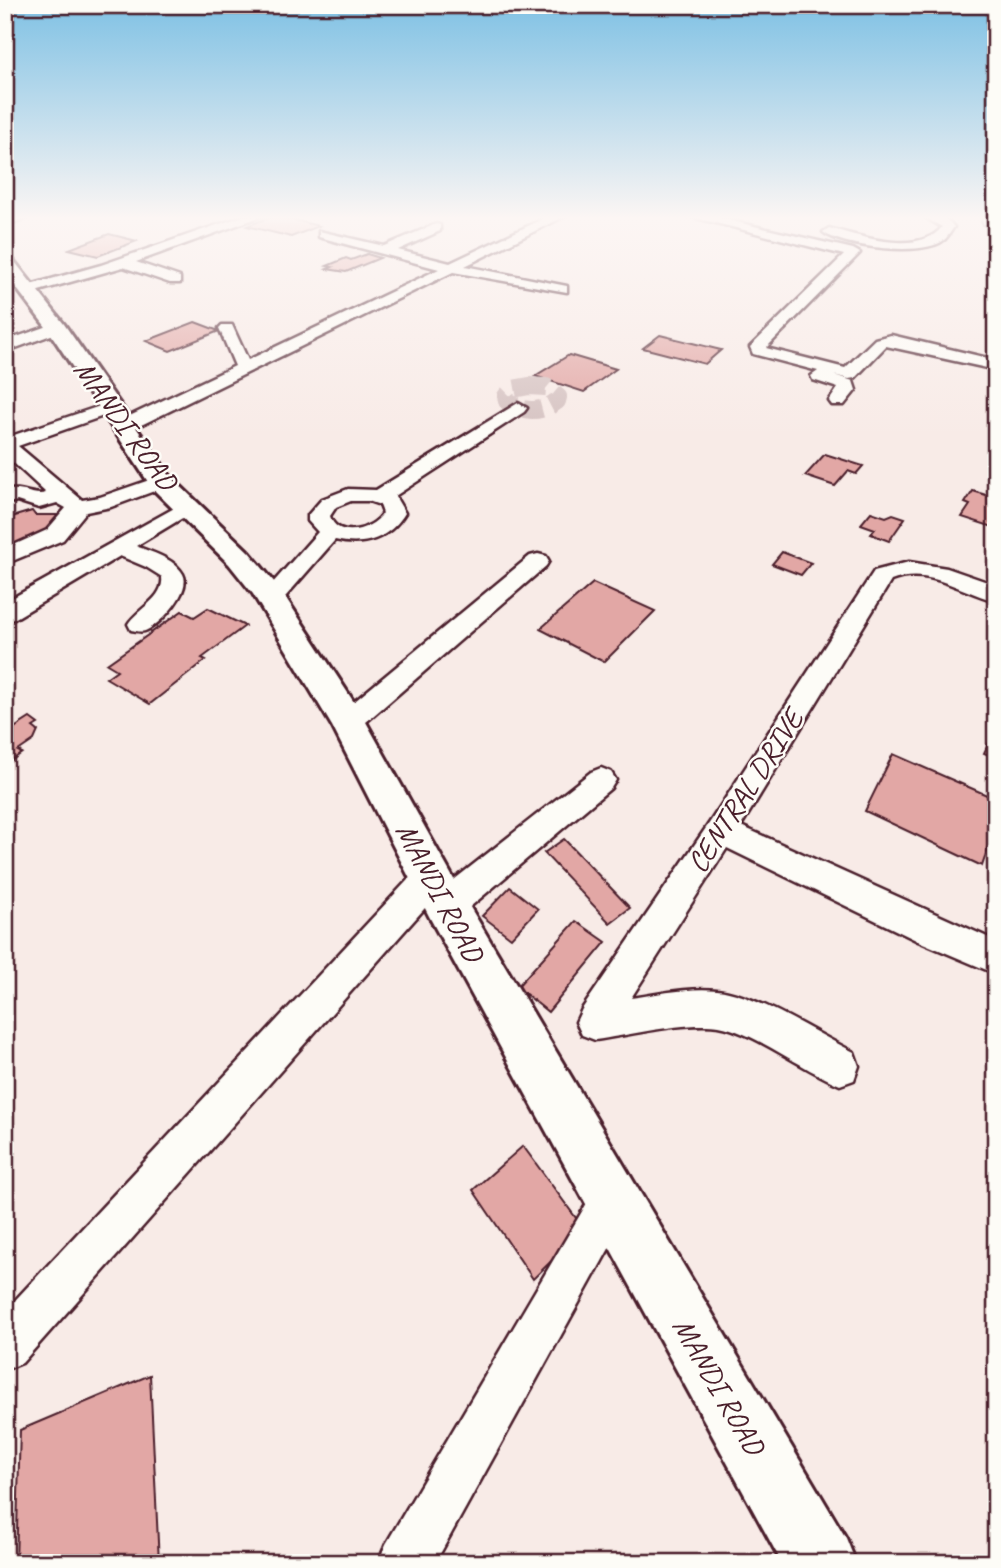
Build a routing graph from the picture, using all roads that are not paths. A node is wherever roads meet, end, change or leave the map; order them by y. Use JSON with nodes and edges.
{"nodes":[{"id":1,"x":25,"y":289,"type":"edge"},
{"id":2,"x":409,"y":289,"type":"edge"},
{"id":3,"x":816,"y":289,"type":"edge"},
{"id":4,"x":57,"y":328,"type":"junction"},
{"id":5,"x":227,"y":328,"type":"dead end"},
{"id":6,"x":5,"y":347,"type":"edge"},
{"id":7,"x":796,"y":361,"type":"junction"},
{"id":8,"x":996,"y":365,"type":"edge"},
{"id":9,"x":244,"y":369,"type":"junction"},
{"id":10,"x":838,"y":401,"type":"dead end"},
{"id":11,"x":518,"y":408,"type":"dead end"},
{"id":12,"x":117,"y":417,"type":"junction"},
{"id":13,"x":5,"y":444,"type":"edge"},
{"id":14,"x":174,"y":494,"type":"junction"},
{"id":15,"x":380,"y":497,"type":"junction"},
{"id":16,"x":5,"y":498,"type":"edge"},
{"id":17,"x":70,"y":501,"type":"junction"},
{"id":18,"x":330,"y":532,"type":"junction"},
{"id":19,"x":118,"y":547,"type":"junction"},
{"id":20,"x":15,"y":553,"type":"edge"},
{"id":21,"x":538,"y":561,"type":"dead end"},
{"id":22,"x":5,"y":594,"type":"edge"},
{"id":23,"x":996,"y":594,"type":"edge"},
{"id":24,"x":271,"y":598,"type":"junction"},
{"id":25,"x":5,"y":613,"type":"edge"},
{"id":26,"x":140,"y":624,"type":"dead end"},
{"id":27,"x":348,"y":722,"type":"junction"},
{"id":28,"x":601,"y":780,"type":"dead end"},
{"id":29,"x":721,"y":831,"type":"junction"},
{"id":30,"x":439,"y":892,"type":"junction"},
{"id":31,"x":996,"y":958,"type":"edge"},
{"id":32,"x":840,"y":1066,"type":"dead end"},
{"id":33,"x":612,"y":1201,"type":"junction"},
{"id":34,"x":5,"y":1346,"type":"edge"},
{"id":35,"x":405,"y":1563,"type":"edge"},
{"id":36,"x":821,"y":1563,"type":"edge"}],
"edges":[{"from":1,"to":4,"type":"street","name":"MANDI ROAD"},
{"from":2,"to":9,"type":"street"},
{"from":3,"to":7,"type":"street"},
{"from":4,"to":6,"type":"street"},
{"from":4,"to":12,"type":"street","name":"MANDI ROAD"},
{"from":5,"to":9,"type":"street"},
{"from":7,"to":8,"type":"street"},
{"from":7,"to":10,"type":"street"},
{"from":9,"to":12,"type":"street"},
{"from":11,"to":15,"type":"street"},
{"from":12,"to":13,"type":"street"},
{"from":12,"to":14,"type":"street","name":"MANDI ROAD"},
{"from":13,"to":17,"type":"street"},
{"from":14,"to":17,"type":"street"},
{"from":14,"to":19,"type":"street"},
{"from":14,"to":24,"type":"street","name":"MANDI ROAD"},
{"from":15,"to":18,"type":"street"},
{"from":15,"to":18,"type":"street"},
{"from":16,"to":17,"type":"street"},
{"from":17,"to":20,"type":"street"},
{"from":18,"to":24,"type":"street"},
{"from":19,"to":25,"type":"street"},
{"from":19,"to":26,"type":"street"},
{"from":20,"to":22,"type":"street"},
{"from":21,"to":27,"type":"street"},
{"from":23,"to":29,"type":"street","name":"CENTRAL DRIVE"},
{"from":24,"to":27,"type":"street","name":"MANDI ROAD"},
{"from":27,"to":30,"type":"street","name":"MANDI ROAD"},
{"from":28,"to":30,"type":"street"},
{"from":29,"to":31,"type":"street"},
{"from":29,"to":32,"type":"street","name":"CENTRAL DRIVE"},
{"from":30,"to":33,"type":"street","name":"MANDI ROAD"},
{"from":30,"to":34,"type":"street"},
{"from":33,"to":35,"type":"street"},
{"from":33,"to":36,"type":"street","name":"MANDI ROAD"}]}
